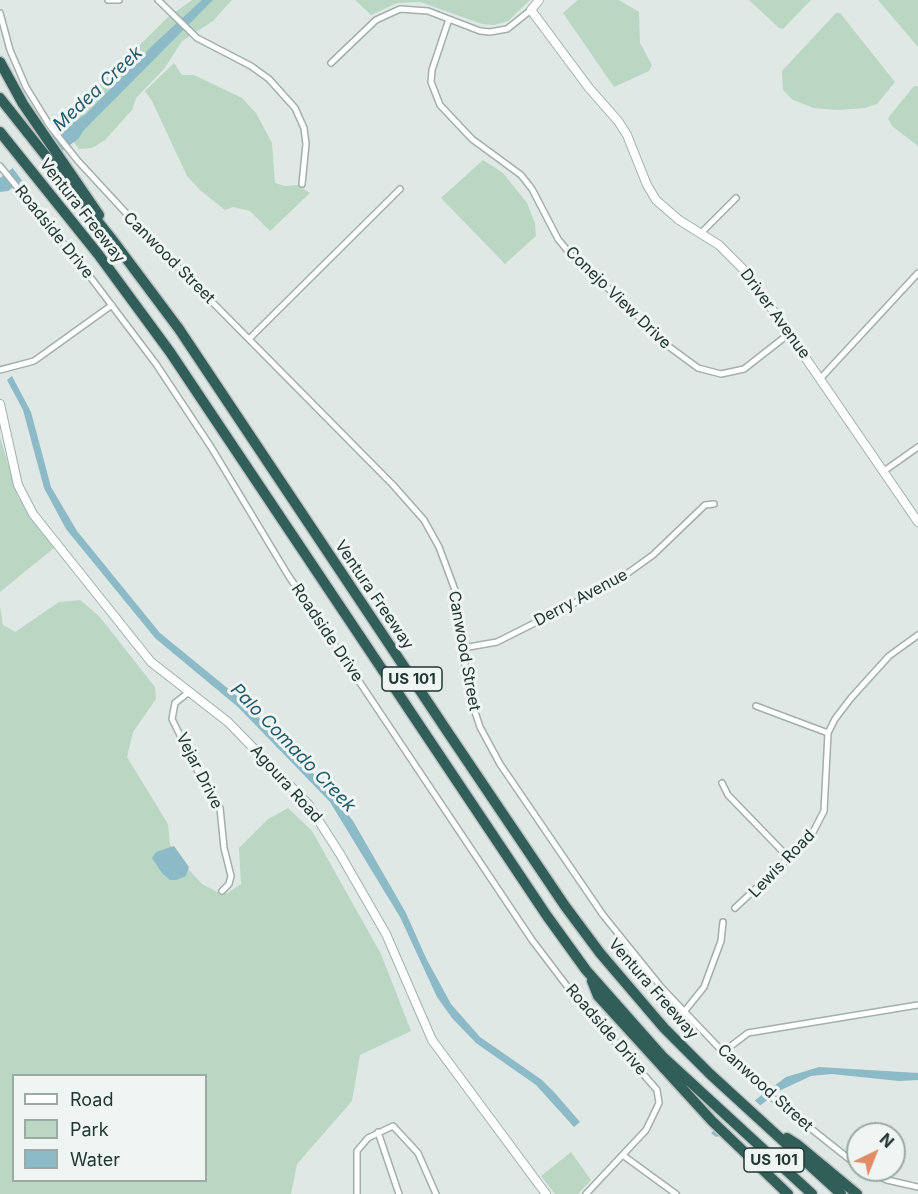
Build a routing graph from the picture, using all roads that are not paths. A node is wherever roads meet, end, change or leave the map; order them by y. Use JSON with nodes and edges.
{"nodes":[{"id":1,"x":108,"y":0,"type":"edge"},
{"id":2,"x":119,"y":0,"type":"edge"},
{"id":3,"x":158,"y":0,"type":"edge"},
{"id":4,"x":539,"y":0,"type":"edge"},
{"id":5,"x":531,"y":10,"type":"junction"},
{"id":6,"x":0,"y":13,"type":"edge"},
{"id":7,"x":449,"y":19,"type":"junction"},
{"id":8,"x":0,"y":62,"type":"edge"},
{"id":9,"x":331,"y":63,"type":"dead end"},
{"id":10,"x":0,"y":98,"type":"edge"},
{"id":11,"x":0,"y":132,"type":"edge"},
{"id":12,"x":49,"y":132,"type":"junction"},
{"id":13,"x":1,"y":167,"type":"edge"},
{"id":14,"x":60,"y":167,"type":"junction"},
{"id":15,"x":302,"y":184,"type":"dead end"},
{"id":16,"x":400,"y":189,"type":"dead end"},
{"id":17,"x":736,"y":198,"type":"dead end"},
{"id":18,"x":701,"y":233,"type":"junction"},
{"id":19,"x":918,"y":273,"type":"edge"},
{"id":20,"x":112,"y":305,"type":"junction"},
{"id":21,"x":789,"y":333,"type":"junction"},
{"id":22,"x":249,"y":339,"type":"junction"},
{"id":23,"x":0,"y":370,"type":"edge"},
{"id":24,"x":820,"y":379,"type":"junction"},
{"id":25,"x":0,"y":404,"type":"edge"},
{"id":26,"x":918,"y":447,"type":"edge"},
{"id":27,"x":884,"y":471,"type":"junction"},
{"id":28,"x":714,"y":504,"type":"dead end"},
{"id":29,"x":918,"y":522,"type":"edge"},
{"id":30,"x":918,"y":635,"type":"edge"},
{"id":31,"x":463,"y":648,"type":"junction"},
{"id":32,"x":189,"y":692,"type":"junction"},
{"id":33,"x":756,"y":706,"type":"dead end"},
{"id":34,"x":828,"y":733,"type":"junction"},
{"id":35,"x":722,"y":783,"type":"dead end"},
{"id":36,"x":788,"y":857,"type":"junction"},
{"id":37,"x":222,"y":891,"type":"dead end"},
{"id":38,"x":735,"y":908,"type":"dead end"},
{"id":39,"x":723,"y":922,"type":"dead end"},
{"id":40,"x":586,"y":970,"type":"junction"},
{"id":41,"x":918,"y":1005,"type":"edge"},
{"id":42,"x":684,"y":1012,"type":"junction"},
{"id":43,"x":723,"y":1052,"type":"junction"},
{"id":44,"x":769,"y":1129,"type":"junction"},
{"id":45,"x":378,"y":1132,"type":"junction"},
{"id":46,"x":624,"y":1156,"type":"junction"},
{"id":47,"x":846,"y":1156,"type":"edge"},
{"id":48,"x":896,"y":1182,"type":"edge"},
{"id":49,"x":918,"y":1187,"type":"edge"},
{"id":50,"x":357,"y":1194,"type":"edge"},
{"id":51,"x":399,"y":1194,"type":"edge"},
{"id":52,"x":436,"y":1194,"type":"edge"},
{"id":53,"x":546,"y":1194,"type":"edge"},
{"id":54,"x":586,"y":1194,"type":"edge"},
{"id":55,"x":676,"y":1194,"type":"edge"},
{"id":56,"x":788,"y":1194,"type":"edge"},
{"id":57,"x":812,"y":1194,"type":"edge"},
{"id":58,"x":841,"y":1194,"type":"edge"},
{"id":59,"x":857,"y":1194,"type":"edge"}],
"edges":[{"from":1,"to":2,"type":"street"},
{"from":3,"to":15,"type":"street"},
{"from":4,"to":5,"type":"main road"},
{"from":5,"to":7,"type":"street"},
{"from":5,"to":18,"type":"main road","name":"Driver Avenue"},
{"from":6,"to":12,"type":"street","name":"Canwood Street"},
{"from":7,"to":9,"type":"street"},
{"from":7,"to":21,"type":"street","name":"Conejo View Drive"},
{"from":8,"to":12,"type":"highway"},
{"from":10,"to":14,"type":"highway","name":"Ventura Freeway","number":"US 101"},
{"from":11,"to":40,"type":"highway","name":"Ventura Freeway","number":"US 101"},
{"from":12,"to":14,"type":"highway"},
{"from":12,"to":22,"type":"street","name":"Canwood Street"},
{"from":13,"to":20,"type":"street","name":"Roadside Drive"},
{"from":14,"to":44,"type":"highway","name":"Ventura Freeway","number":"US 101"},
{"from":16,"to":22,"type":"street"},
{"from":17,"to":18,"type":"street"},
{"from":18,"to":21,"type":"main road","name":"Driver Avenue"},
{"from":19,"to":24,"type":"street"},
{"from":20,"to":23,"type":"street"},
{"from":20,"to":46,"type":"street","name":"Roadside Drive"},
{"from":21,"to":24,"type":"main road","name":"Driver Avenue"},
{"from":22,"to":31,"type":"street","name":"Canwood Street"},
{"from":24,"to":27,"type":"main road","name":"Driver Avenue"},
{"from":25,"to":32,"type":"main road","name":"Agoura Road"},
{"from":26,"to":27,"type":"street"},
{"from":27,"to":29,"type":"main road","name":"Driver Avenue"},
{"from":28,"to":31,"type":"street","name":"Derry Avenue"},
{"from":30,"to":34,"type":"street","name":"Lewis Road"},
{"from":31,"to":42,"type":"street","name":"Canwood Street"},
{"from":32,"to":37,"type":"street","name":"Vejar Drive"},
{"from":32,"to":53,"type":"main road","name":"Agoura Road"},
{"from":33,"to":34,"type":"street"},
{"from":34,"to":36,"type":"street","name":"Lewis Road"},
{"from":35,"to":36,"type":"street"},
{"from":36,"to":38,"type":"street","name":"Lewis Road"},
{"from":39,"to":42,"type":"street"},
{"from":40,"to":56,"type":"highway"},
{"from":40,"to":57,"type":"highway","name":"Ventura Freeway","number":"US 101"},
{"from":41,"to":43,"type":"street"},
{"from":42,"to":43,"type":"street","name":"Canwood Street"},
{"from":43,"to":47,"type":"street","name":"Canwood Street"},
{"from":44,"to":58,"type":"highway","name":"Ventura Freeway","number":"US 101"},
{"from":44,"to":59,"type":"highway"},
{"from":45,"to":50,"type":"street"},
{"from":45,"to":51,"type":"street"},
{"from":45,"to":52,"type":"street"},
{"from":46,"to":54,"type":"street"},
{"from":46,"to":55,"type":"street"},
{"from":48,"to":49,"type":"street"}]}
